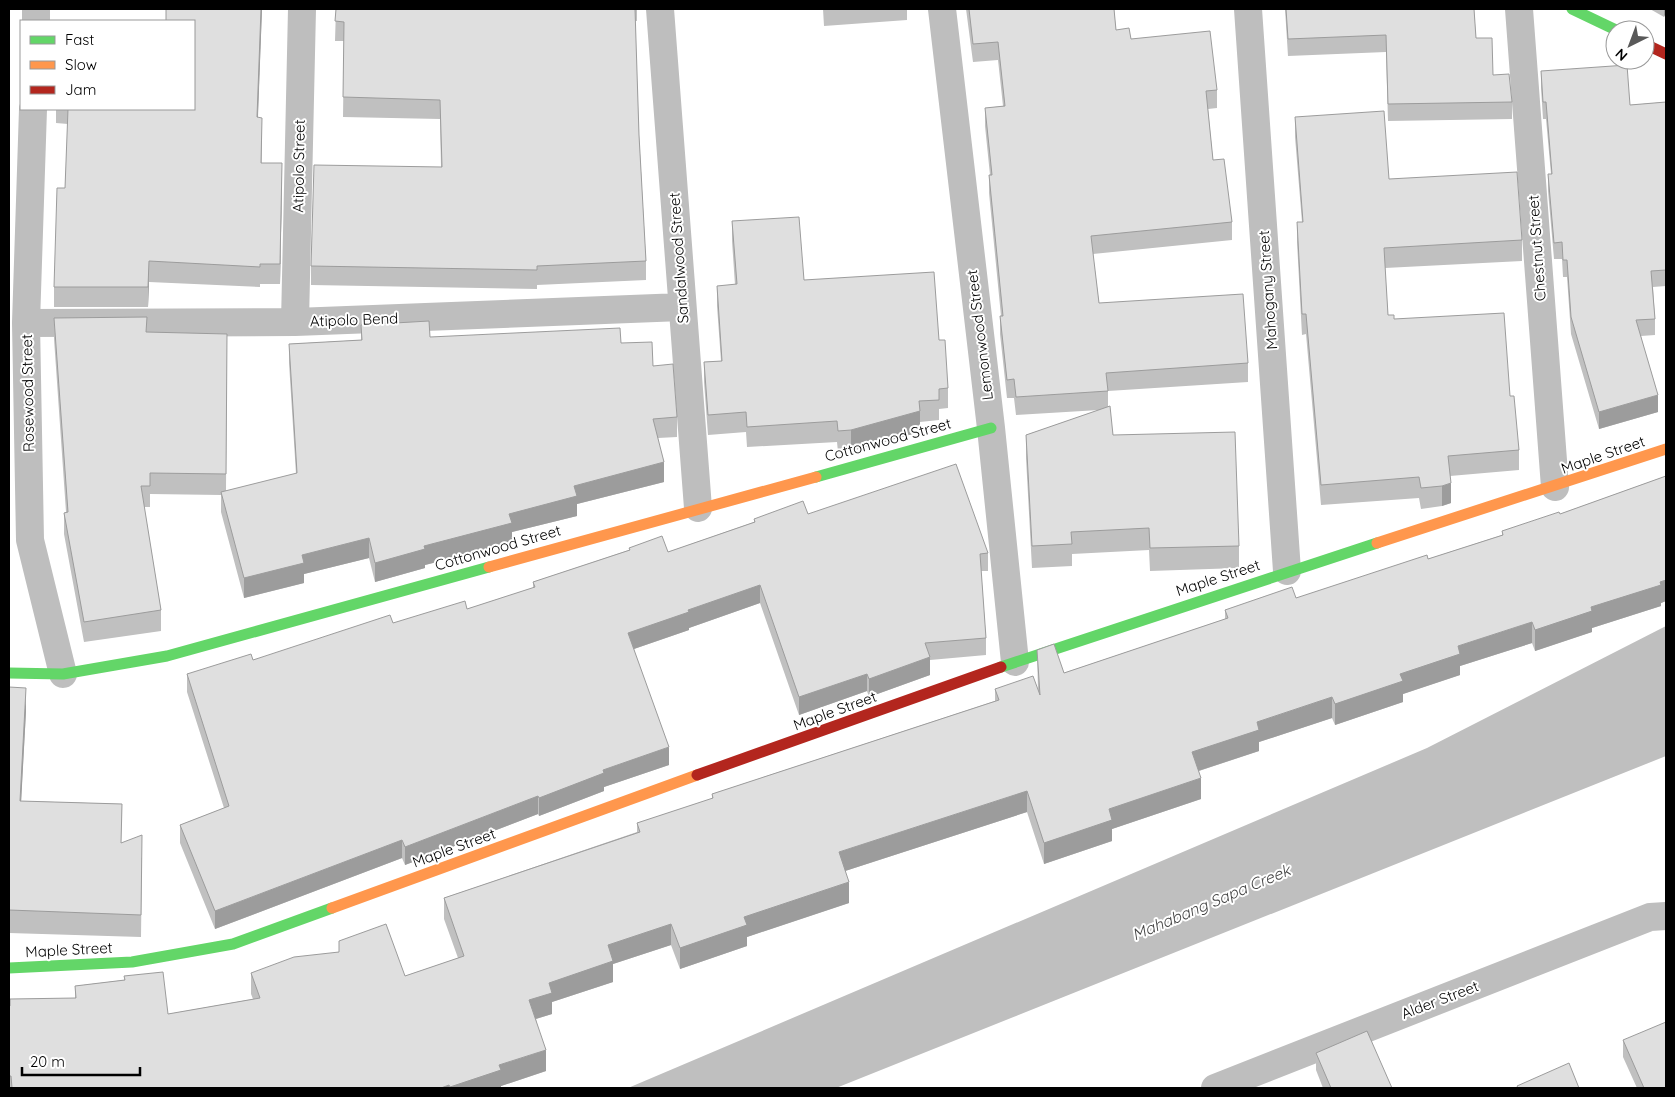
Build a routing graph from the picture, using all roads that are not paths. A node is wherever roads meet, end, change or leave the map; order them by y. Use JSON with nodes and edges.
{"nodes":[{"id":1,"x":302,"y":9,"type":"edge"},
{"id":2,"x":660,"y":9,"type":"edge"},
{"id":3,"x":942,"y":9,"type":"edge"},
{"id":4,"x":1248,"y":9,"type":"edge"},
{"id":5,"x":1519,"y":9,"type":"edge"},
{"id":6,"x":1572,"y":9,"type":"edge"},
{"id":7,"x":1605,"y":25,"type":"edge"},
{"id":8,"x":33,"y":110,"type":"edge"},
{"id":9,"x":682,"y":307,"type":"junction"},
{"id":10,"x":295,"y":322,"type":"junction"},
{"id":11,"x":26,"y":323,"type":"junction"},
{"id":12,"x":991,"y":428,"type":"junction"},
{"id":13,"x":1666,"y":450,"type":"edge"},
{"id":14,"x":1554,"y":487,"type":"junction"},
{"id":15,"x":698,"y":508,"type":"junction"},
{"id":16,"x":1287,"y":571,"type":"junction"},
{"id":17,"x":1015,"y":662,"type":"junction"},
{"id":18,"x":9,"y":673,"type":"edge"},
{"id":19,"x":63,"y":674,"type":"junction"},
{"id":20,"x":1666,"y":916,"type":"edge"},
{"id":21,"x":9,"y":968,"type":"edge"},
{"id":22,"x":1215,"y":1088,"type":"edge"}],
"edges":[{"from":1,"to":10,"type":"street","name":"Atipolo Street"},
{"from":2,"to":9,"type":"street","name":"Sandalwood Street"},
{"from":3,"to":12,"type":"street","name":"Lemonwood Street"},
{"from":4,"to":16,"type":"street","name":"Mahogany Street"},
{"from":5,"to":14,"type":"street","name":"Chestnut Street"},
{"from":6,"to":7,"type":"street"},
{"from":8,"to":11,"type":"street","name":"Rosewood Street"},
{"from":9,"to":10,"type":"street","name":"Atipolo Bend"},
{"from":9,"to":15,"type":"street","name":"Sandalwood Street"},
{"from":10,"to":11,"type":"street","name":"Atipolo Bend"},
{"from":11,"to":19,"type":"street","name":"Rosewood Street"},
{"from":12,"to":15,"type":"street","name":"Cottonwood Street"},
{"from":12,"to":17,"type":"street","name":"Lemonwood Street"},
{"from":13,"to":14,"type":"street","name":"Maple Street"},
{"from":14,"to":16,"type":"street","name":"Maple Street"},
{"from":15,"to":19,"type":"street","name":"Cottonwood Street"},
{"from":16,"to":17,"type":"street","name":"Maple Street"},
{"from":17,"to":21,"type":"street","name":"Maple Street"},
{"from":18,"to":19,"type":"street","name":"Cottonwood Street"},
{"from":20,"to":22,"type":"street","name":"Alder Street"}]}
